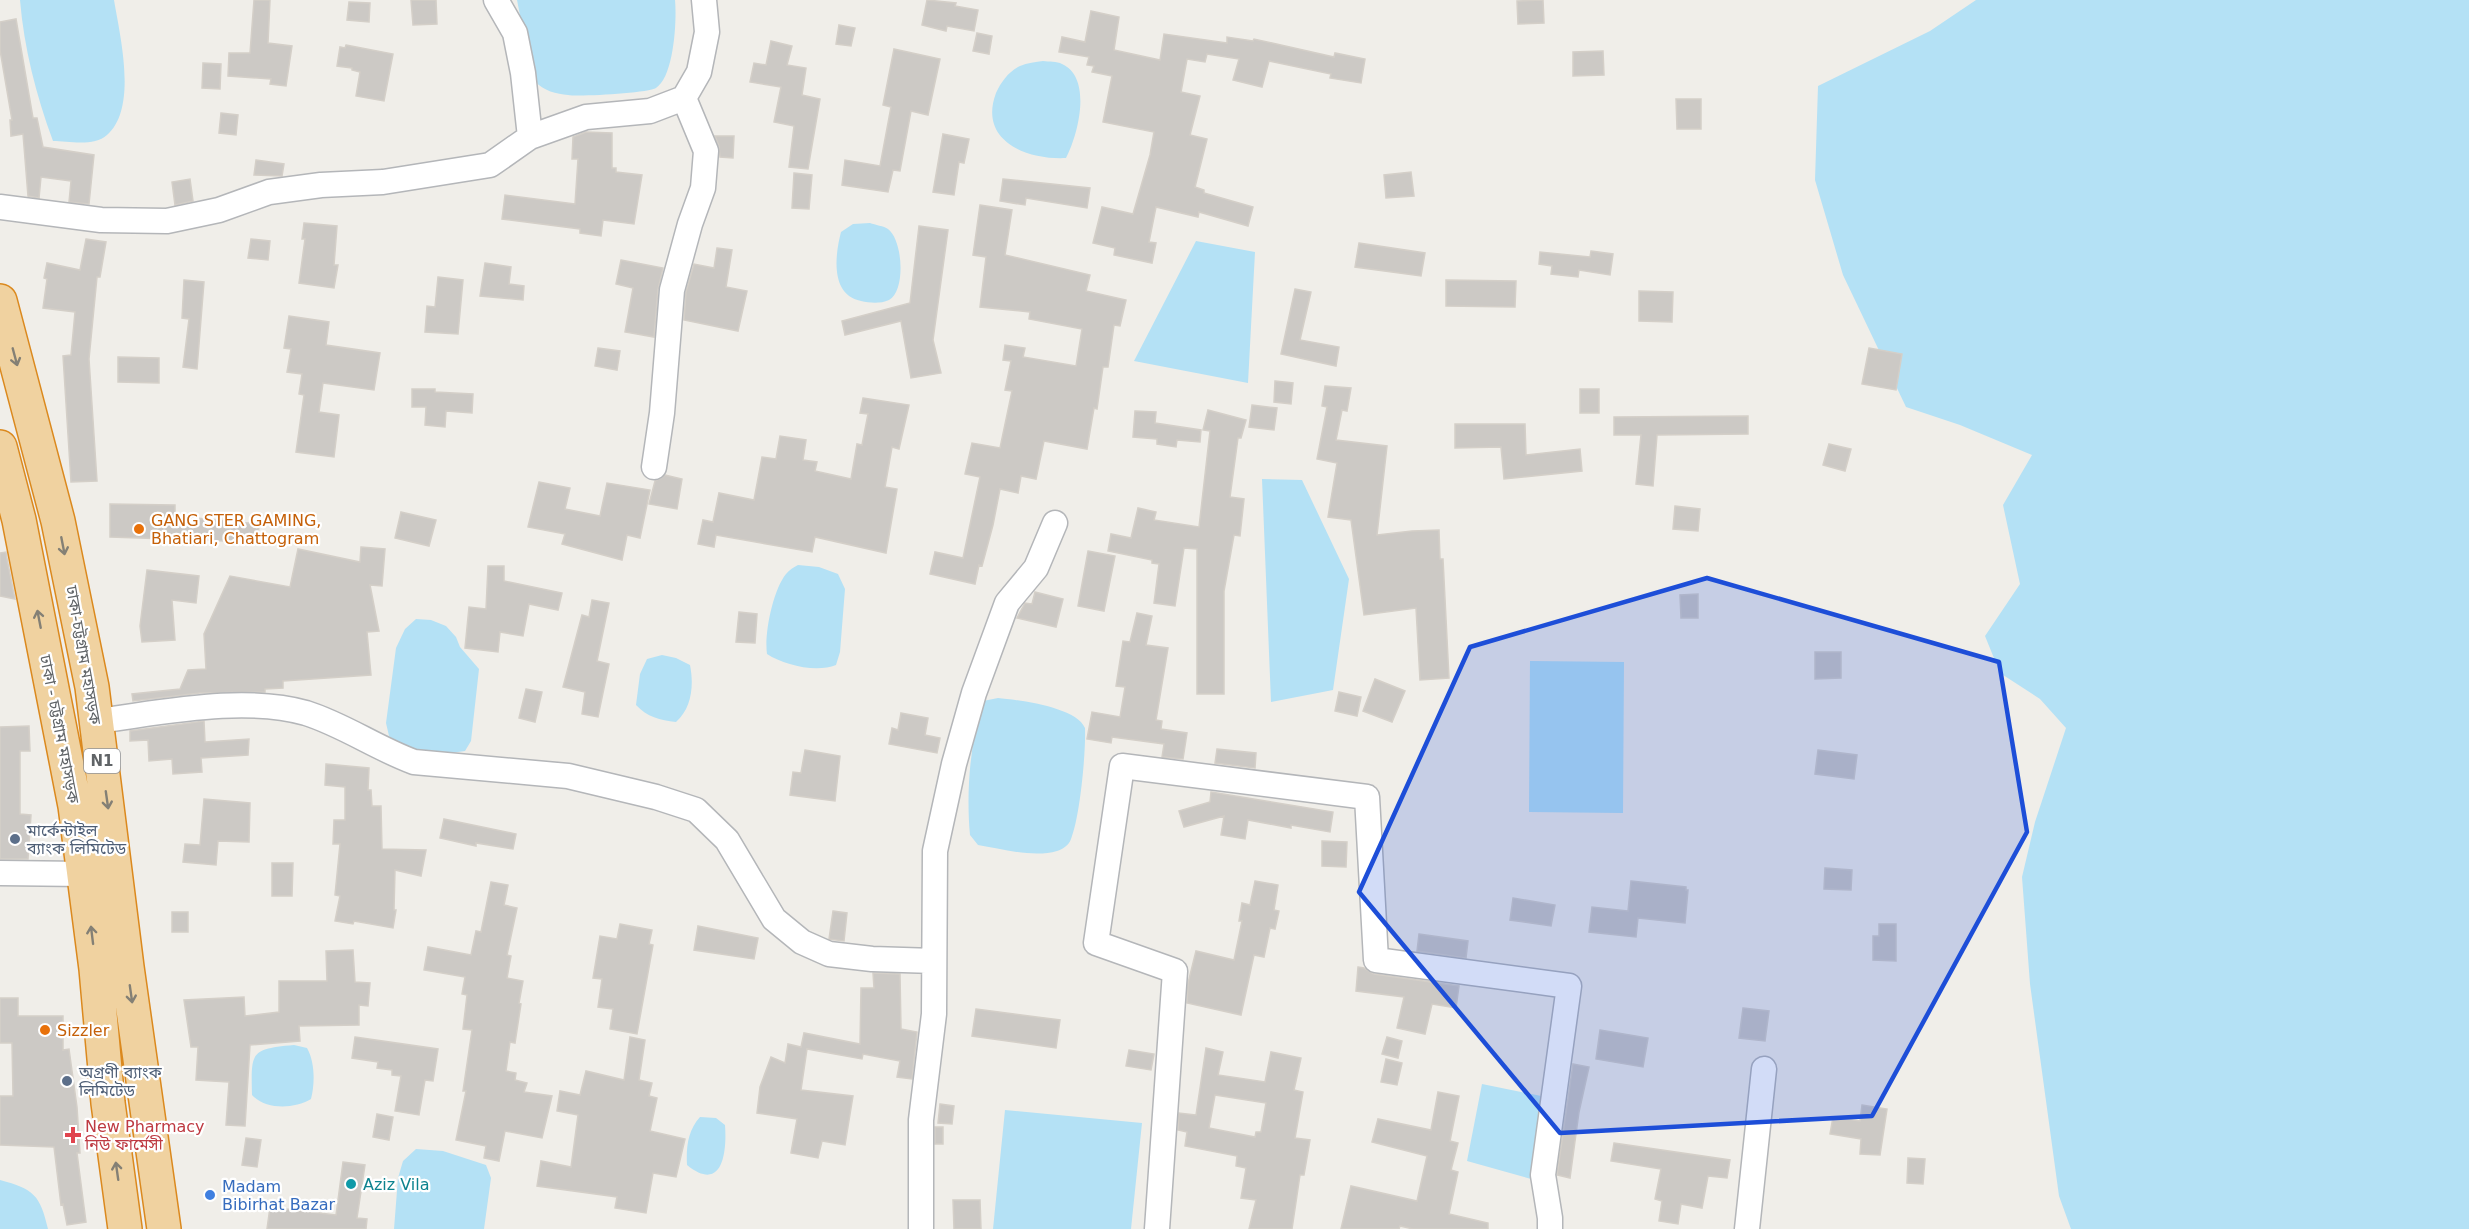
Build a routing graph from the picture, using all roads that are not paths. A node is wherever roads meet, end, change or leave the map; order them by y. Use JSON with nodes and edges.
{"nodes":[{"id":1,"x":496,"y":0,"type":"edge"},
{"id":2,"x":704,"y":0,"type":"edge"},
{"id":3,"x":684,"y":98,"type":"junction"},
{"id":4,"x":530,"y":137,"type":"junction"},
{"id":5,"x":0,"y":207,"type":"edge"},
{"id":6,"x":0,"y":301,"type":"edge"},
{"id":7,"x":0,"y":447,"type":"edge"},
{"id":8,"x":654,"y":467,"type":"dead end"},
{"id":9,"x":1055,"y":523,"type":"dead end"},
{"id":10,"x":96,"y":721,"type":"junction"},
{"id":11,"x":0,"y":873,"type":"edge"},
{"id":12,"x":84,"y":874,"type":"junction"},
{"id":13,"x":934,"y":961,"type":"junction"},
{"id":14,"x":1764,"y":1069,"type":"dead end"},
{"id":15,"x":125,"y":1229,"type":"edge"},
{"id":16,"x":164,"y":1229,"type":"edge"},
{"id":17,"x":921,"y":1229,"type":"edge"},
{"id":18,"x":1157,"y":1229,"type":"edge"},
{"id":19,"x":1550,"y":1229,"type":"edge"},
{"id":20,"x":1747,"y":1229,"type":"edge"}],
"edges":[{"from":1,"to":4,"type":"street"},
{"from":2,"to":3,"type":"street"},
{"from":3,"to":4,"type":"street"},
{"from":3,"to":8,"type":"street"},
{"from":4,"to":5,"type":"street"},
{"from":6,"to":10,"type":"highway","name":"ঢাকা-চট্টগ্রাম মহাসড়ক","number":"N1","one_way":true},
{"from":12,"to":7,"type":"highway","name":"ঢাকা - চট্টগ্রাম মহাসড়ক","number":"N1","one_way":true},
{"from":9,"to":13,"type":"street"},
{"from":10,"to":13,"type":"street"},
{"from":10,"to":16,"type":"highway","name":"ঢাকা-চট্টগ্রাম মহাসড়ক","number":"N1","one_way":true},
{"from":11,"to":12,"type":"street"},
{"from":15,"to":12,"type":"highway","name":"ঢাকা - চট্টগ্রাম মহাসড়ক","number":"N1","one_way":true},
{"from":13,"to":17,"type":"street"},
{"from":14,"to":20,"type":"street"},
{"from":18,"to":19,"type":"street"}]}
